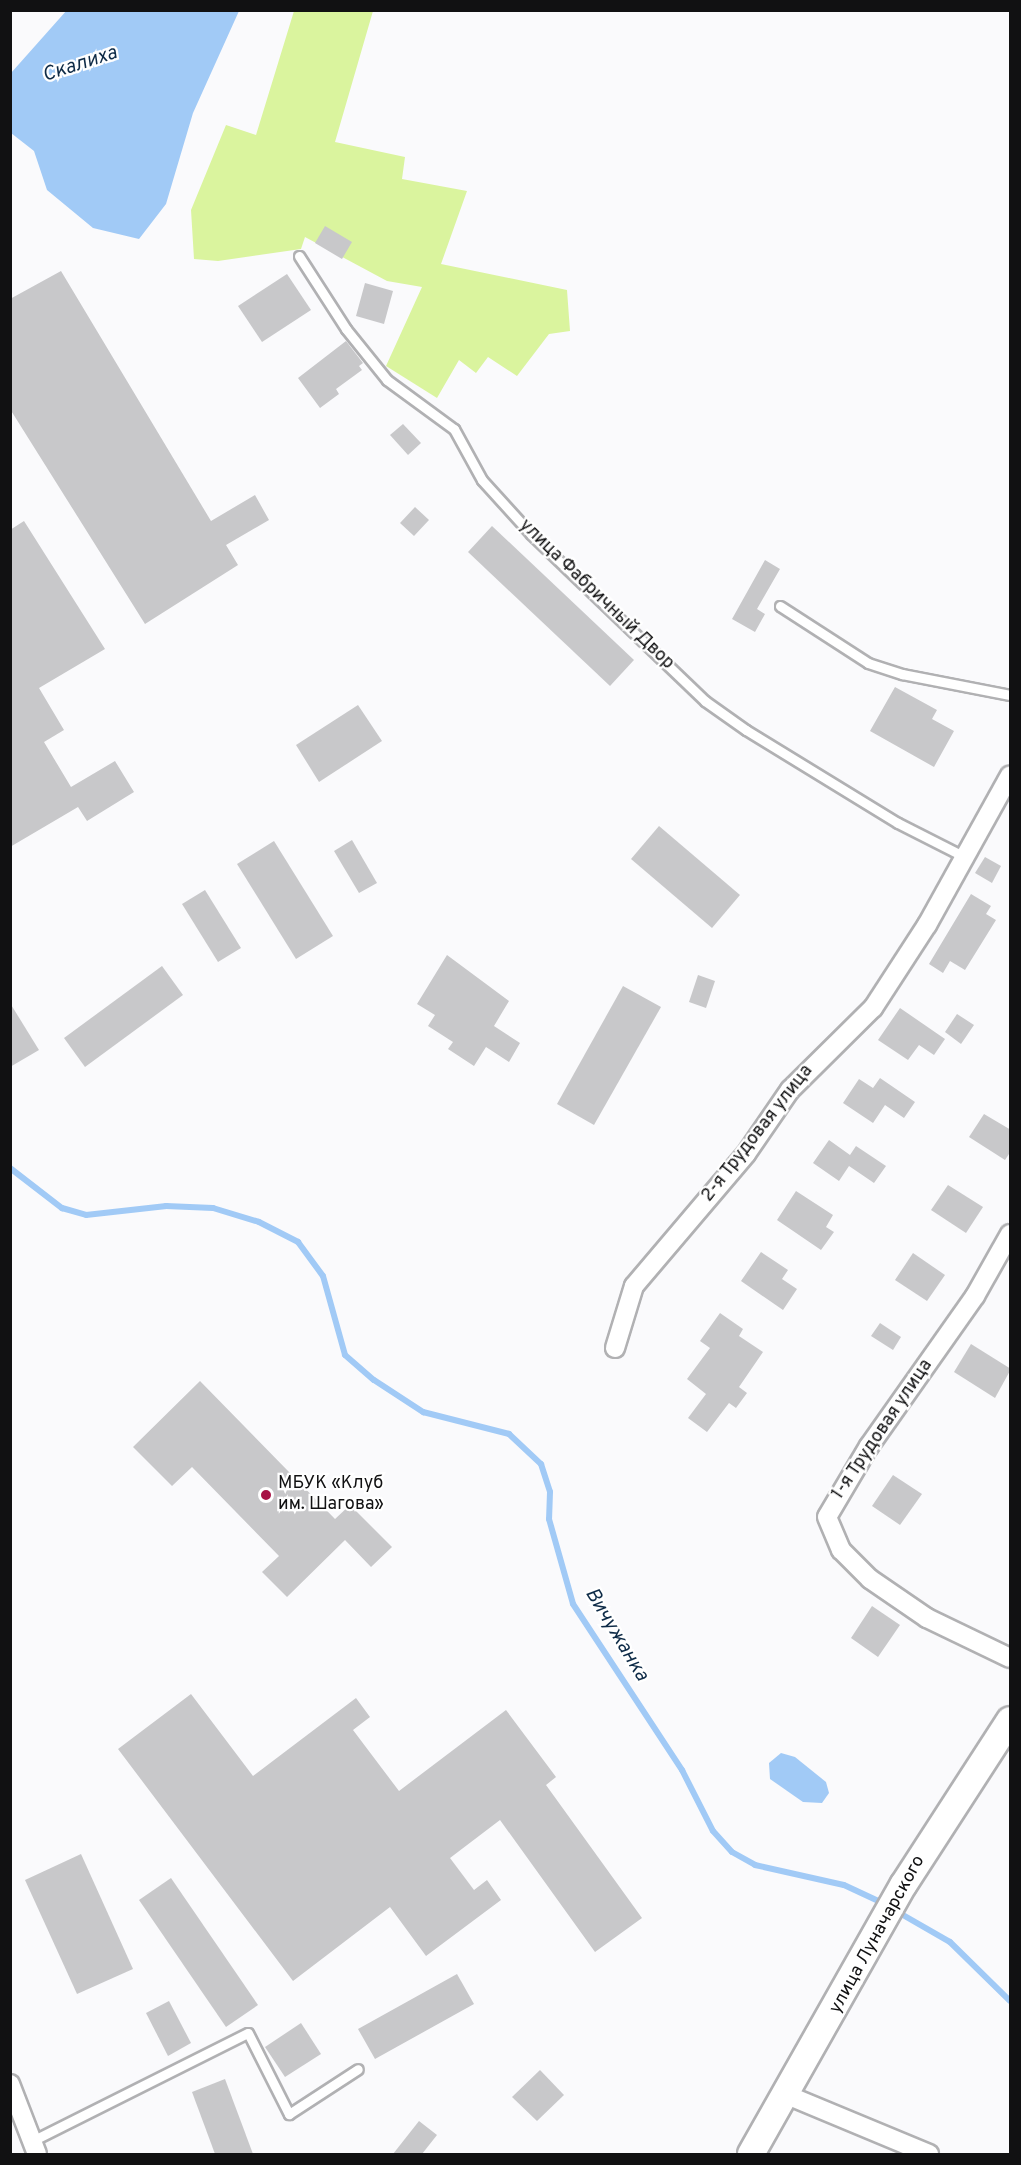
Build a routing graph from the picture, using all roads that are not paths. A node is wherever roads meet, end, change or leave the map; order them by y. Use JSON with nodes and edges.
{"nodes":[{"id":1,"x":299,"y":256,"type":"dead end"},
{"id":2,"x":780,"y":606,"type":"dead end"},
{"id":3,"x":1011,"y":695,"type":"edge"},
{"id":4,"x":1011,"y":775,"type":"edge"},
{"id":5,"x":965,"y":857,"type":"junction"},
{"id":6,"x":1011,"y":1234,"type":"edge"},
{"id":7,"x":615,"y":1348,"type":"dead end"},
{"id":8,"x":1011,"y":1658,"type":"edge"},
{"id":9,"x":1011,"y":1720,"type":"edge"},
{"id":10,"x":358,"y":2069,"type":"dead end"},
{"id":11,"x":10,"y":2084,"type":"edge"},
{"id":12,"x":787,"y":2095,"type":"junction"},
{"id":13,"x":35,"y":2148,"type":"edge"},
{"id":14,"x":751,"y":2154,"type":"edge"},
{"id":15,"x":929,"y":2154,"type":"edge"}],
"edges":[{"from":1,"to":5,"type":"lane","name":"улица Фабричный Двор"},
{"from":2,"to":3,"type":"lane"},
{"from":4,"to":5,"type":"street","name":"2-я Трудовая улица"},
{"from":5,"to":7,"type":"street","name":"2-я Трудовая улица"},
{"from":6,"to":8,"type":"street","name":"1-я Трудовая улица"},
{"from":9,"to":12,"type":"main road","name":"улица Луначарского"},
{"from":10,"to":13,"type":"lane"},
{"from":11,"to":13,"type":"street"},
{"from":12,"to":14,"type":"main road","name":"улица Луначарского"},
{"from":12,"to":15,"type":"street"}]}
